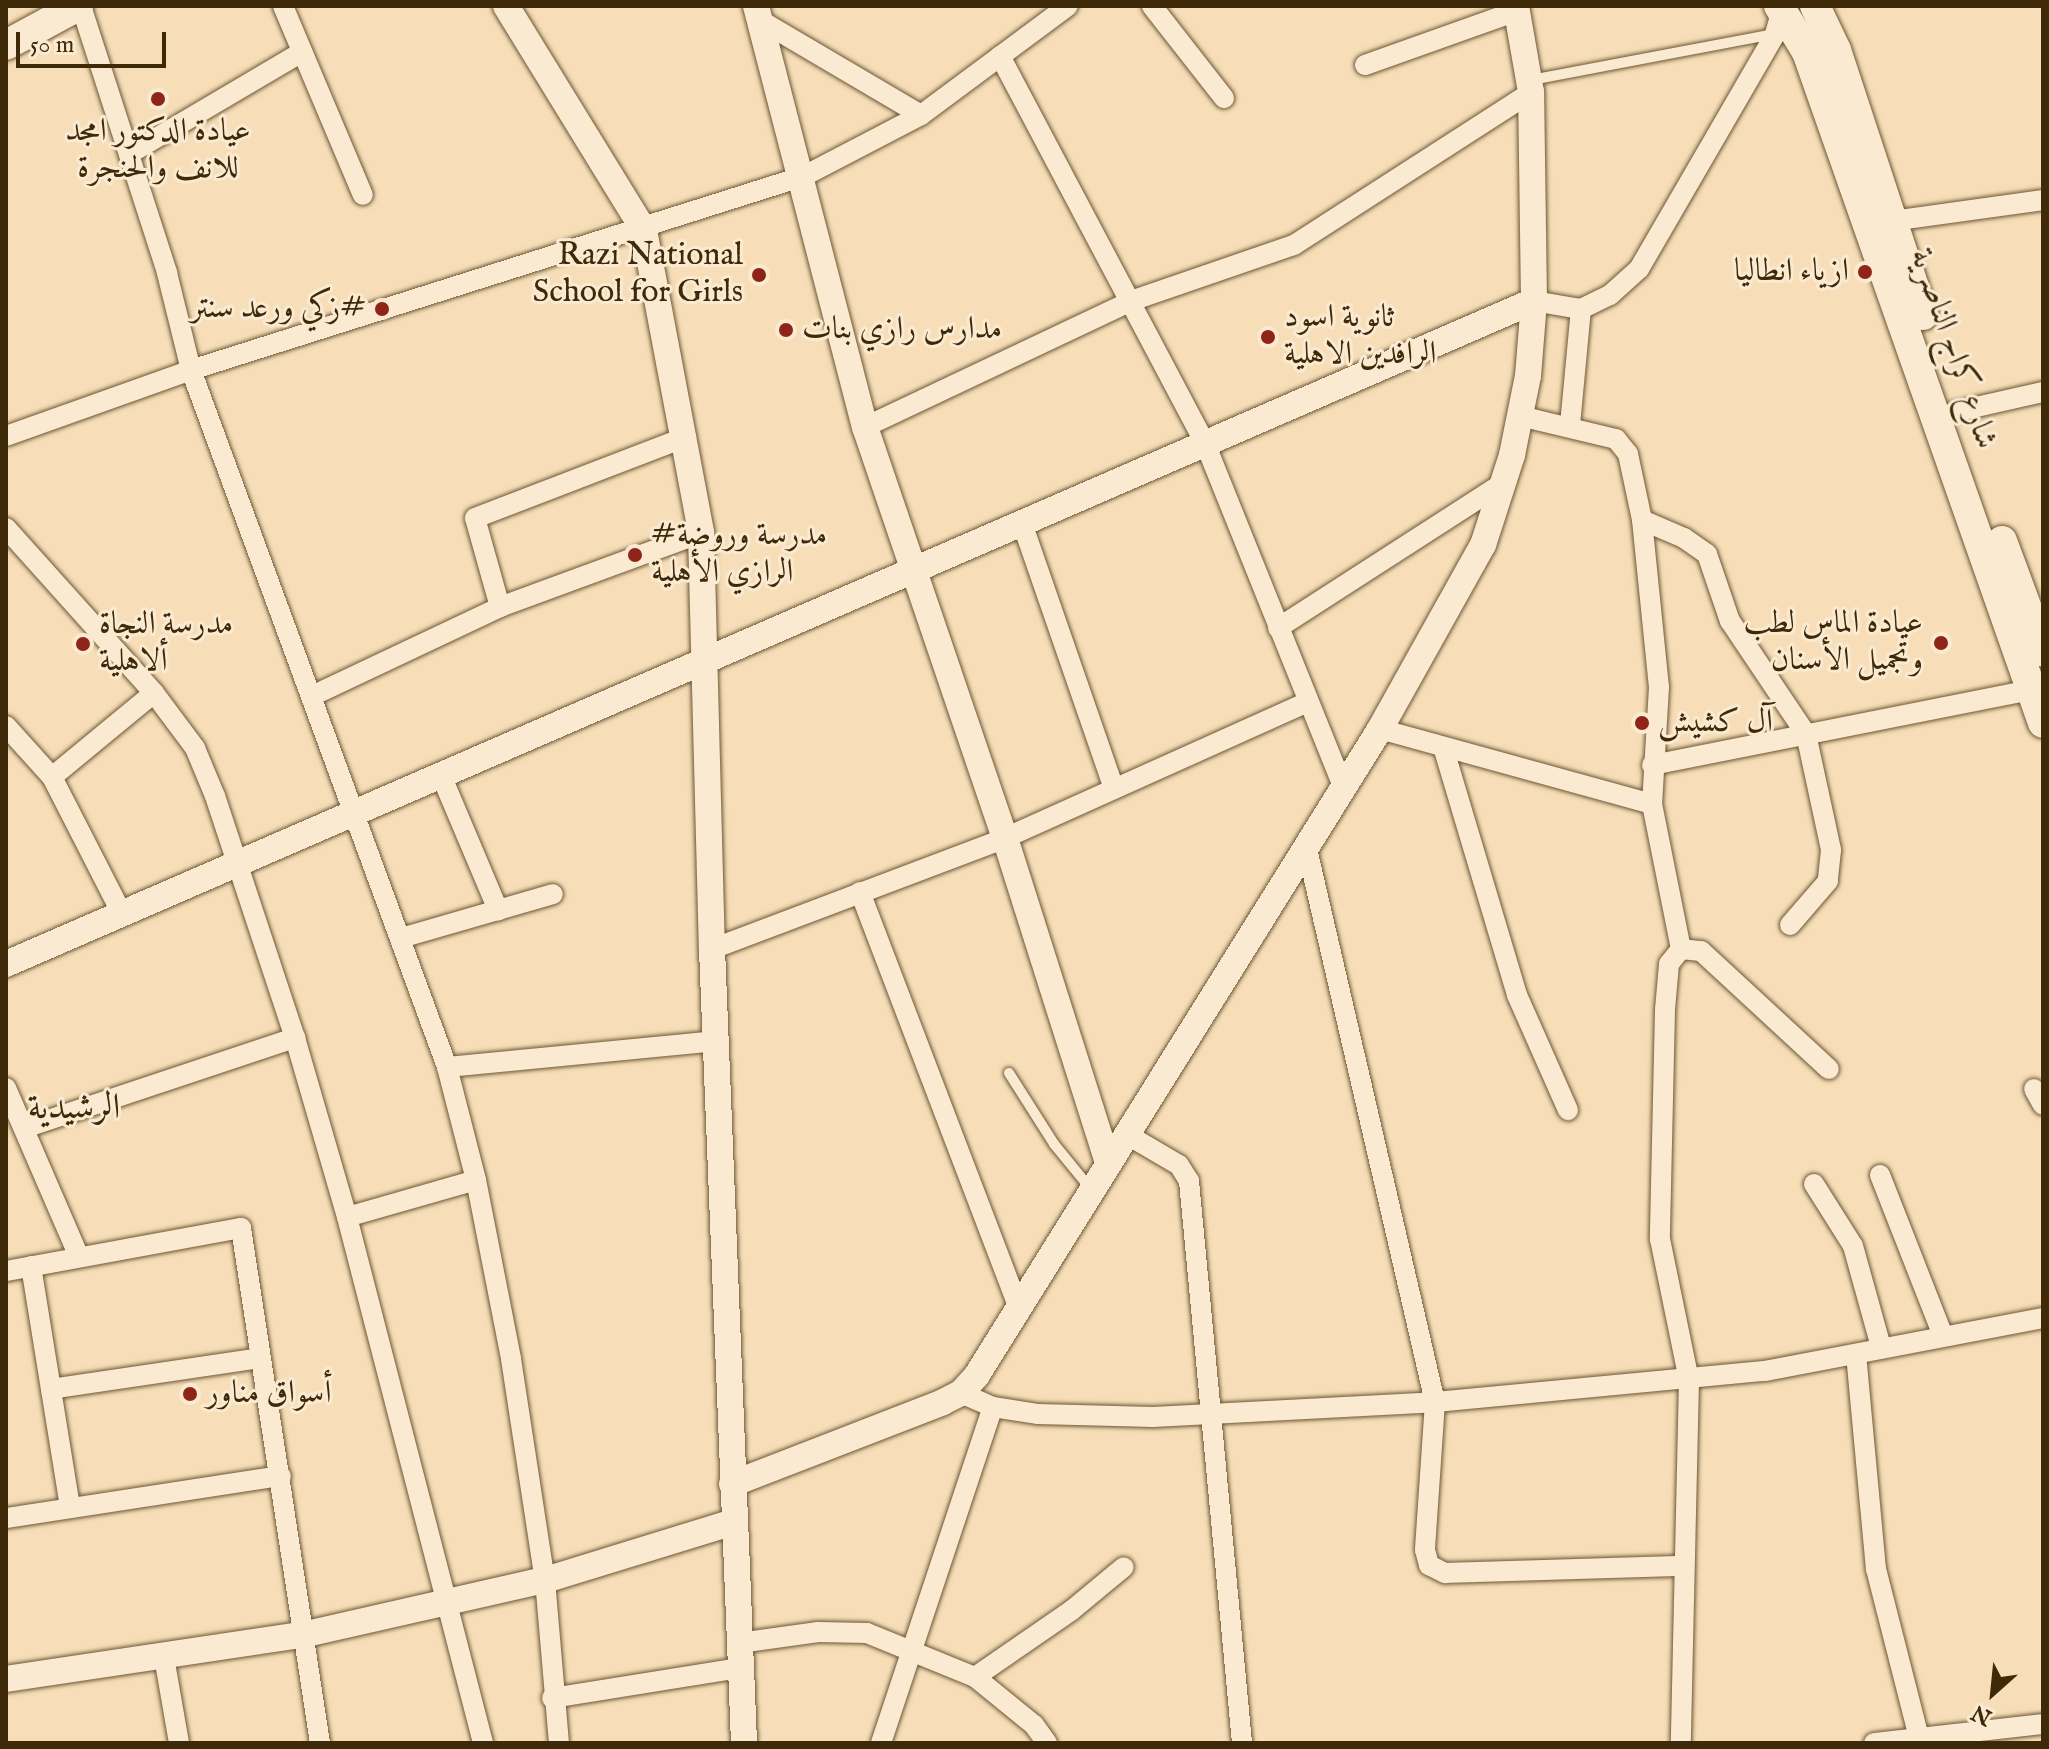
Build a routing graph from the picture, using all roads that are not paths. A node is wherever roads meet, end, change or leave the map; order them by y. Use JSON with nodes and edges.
{"nodes":[{"id":1,"x":80,"y":6,"type":"edge"},
{"id":2,"x":283,"y":6,"type":"edge"},
{"id":3,"x":506,"y":6,"type":"edge"},
{"id":4,"x":1068,"y":6,"type":"edge"},
{"id":5,"x":1152,"y":6,"type":"edge"},
{"id":6,"x":1815,"y":6,"type":"edge"},
{"id":7,"x":1517,"y":9,"type":"edge"},
{"id":8,"x":759,"y":14,"type":"edge"},
{"id":9,"x":1779,"y":17,"type":"edge"},
{"id":10,"x":6,"y":45,"type":"edge"},
{"id":11,"x":302,"y":52,"type":"junction"},
{"id":12,"x":1000,"y":56,"type":"junction"},
{"id":13,"x":1365,"y":65,"type":"dead end"},
{"id":14,"x":1530,"y":86,"type":"junction"},
{"id":15,"x":1224,"y":98,"type":"dead end"},
{"id":16,"x":921,"y":115,"type":"junction"},
{"id":17,"x":129,"y":154,"type":"junction"},
{"id":18,"x":804,"y":176,"type":"junction"},
{"id":19,"x":363,"y":195,"type":"dead end"},
{"id":20,"x":2043,"y":200,"type":"edge"},
{"id":21,"x":1892,"y":221,"type":"junction"},
{"id":22,"x":644,"y":230,"type":"junction"},
{"id":23,"x":1131,"y":301,"type":"junction"},
{"id":24,"x":1534,"y":301,"type":"junction"},
{"id":25,"x":1581,"y":309,"type":"junction"},
{"id":26,"x":191,"y":370,"type":"junction"},
{"id":27,"x":2043,"y":392,"type":"edge"},
{"id":28,"x":1954,"y":412,"type":"junction"},
{"id":29,"x":1520,"y":416,"type":"junction"},
{"id":30,"x":1570,"y":425,"type":"junction"},
{"id":31,"x":865,"y":427,"type":"junction"},
{"id":32,"x":6,"y":436,"type":"edge"},
{"id":33,"x":686,"y":437,"type":"junction"},
{"id":34,"x":1205,"y":443,"type":"junction"},
{"id":35,"x":1503,"y":483,"type":"junction"},
{"id":36,"x":1642,"y":520,"type":"junction"},
{"id":37,"x":1022,"y":523,"type":"junction"},
{"id":38,"x":6,"y":528,"type":"edge"},
{"id":39,"x":701,"y":533,"type":"junction"},
{"id":40,"x":913,"y":570,"type":"junction"},
{"id":41,"x":500,"y":607,"type":"junction"},
{"id":42,"x":1278,"y":628,"type":"junction"},
{"id":43,"x":2043,"y":652,"type":"edge"},
{"id":44,"x":703,"y":661,"type":"junction"},
{"id":45,"x":2032,"y":690,"type":"junction"},
{"id":46,"x":154,"y":693,"type":"junction"},
{"id":47,"x":314,"y":695,"type":"junction"},
{"id":48,"x":1308,"y":702,"type":"junction"},
{"id":49,"x":2043,"y":723,"type":"edge"},
{"id":50,"x":6,"y":726,"type":"edge"},
{"id":51,"x":1380,"y":729,"type":"junction"},
{"id":52,"x":1806,"y":734,"type":"junction"},
{"id":53,"x":1444,"y":750,"type":"junction"},
{"id":54,"x":1652,"y":765,"type":"junction"},
{"id":55,"x":441,"y":775,"type":"junction"},
{"id":56,"x":52,"y":777,"type":"junction"},
{"id":57,"x":1343,"y":787,"type":"junction"},
{"id":58,"x":1114,"y":789,"type":"junction"},
{"id":59,"x":1652,"y":804,"type":"junction"},
{"id":60,"x":357,"y":811,"type":"junction"},
{"id":61,"x":1005,"y":838,"type":"junction"},
{"id":62,"x":1307,"y":849,"type":"junction"},
{"id":63,"x":238,"y":863,"type":"junction"},
{"id":64,"x":860,"y":892,"type":"junction"},
{"id":65,"x":553,"y":894,"type":"dead end"},
{"id":66,"x":498,"y":910,"type":"junction"},
{"id":67,"x":122,"y":914,"type":"junction"},
{"id":68,"x":1790,"y":925,"type":"dead end"},
{"id":69,"x":401,"y":938,"type":"junction"},
{"id":70,"x":712,"y":949,"type":"junction"},
{"id":71,"x":1681,"y":949,"type":"junction"},
{"id":72,"x":6,"y":964,"type":"edge"},
{"id":73,"x":295,"y":1038,"type":"junction"},
{"id":74,"x":715,"y":1041,"type":"junction"},
{"id":75,"x":447,"y":1067,"type":"junction"},
{"id":76,"x":1829,"y":1069,"type":"dead end"},
{"id":77,"x":1009,"y":1073,"type":"dead end"},
{"id":78,"x":6,"y":1088,"type":"edge"},
{"id":79,"x":1568,"y":1110,"type":"dead end"},
{"id":80,"x":24,"y":1128,"type":"junction"},
{"id":81,"x":1126,"y":1134,"type":"junction"},
{"id":82,"x":1107,"y":1159,"type":"junction"},
{"id":83,"x":1880,"y":1175,"type":"dead end"},
{"id":84,"x":476,"y":1180,"type":"junction"},
{"id":85,"x":1814,"y":1184,"type":"dead end"},
{"id":86,"x":1090,"y":1188,"type":"junction"},
{"id":87,"x":347,"y":1217,"type":"junction"},
{"id":88,"x":79,"y":1257,"type":"junction"},
{"id":89,"x":31,"y":1266,"type":"junction"},
{"id":90,"x":6,"y":1271,"type":"edge"},
{"id":91,"x":1018,"y":1306,"type":"junction"},
{"id":92,"x":2042,"y":1324,"type":"edge"},
{"id":93,"x":1943,"y":1336,"type":"junction"},
{"id":94,"x":1881,"y":1347,"type":"junction"},
{"id":95,"x":1856,"y":1354,"type":"junction"},
{"id":96,"x":260,"y":1358,"type":"junction"},
{"id":97,"x":1689,"y":1380,"type":"junction"},
{"id":98,"x":51,"y":1389,"type":"junction"},
{"id":99,"x":961,"y":1393,"type":"junction"},
{"id":100,"x":1435,"y":1402,"type":"junction"},
{"id":101,"x":993,"y":1407,"type":"junction"},
{"id":102,"x":1211,"y":1414,"type":"junction"},
{"id":103,"x":281,"y":1476,"type":"junction"},
{"id":104,"x":732,"y":1484,"type":"junction"},
{"id":105,"x":70,"y":1507,"type":"junction"},
{"id":106,"x":6,"y":1518,"type":"edge"},
{"id":107,"x":734,"y":1522,"type":"junction"},
{"id":108,"x":1684,"y":1566,"type":"junction"},
{"id":109,"x":1124,"y":1567,"type":"dead end"},
{"id":110,"x":545,"y":1580,"type":"junction"},
{"id":111,"x":443,"y":1603,"type":"junction"},
{"id":112,"x":302,"y":1635,"type":"junction"},
{"id":113,"x":910,"y":1650,"type":"junction"},
{"id":114,"x":740,"y":1655,"type":"junction"},
{"id":115,"x":164,"y":1657,"type":"junction"},
{"id":116,"x":975,"y":1677,"type":"junction"},
{"id":117,"x":6,"y":1679,"type":"edge"},
{"id":118,"x":552,"y":1698,"type":"junction"},
{"id":119,"x":2043,"y":1724,"type":"edge"},
{"id":120,"x":1919,"y":1738,"type":"junction"},
{"id":121,"x":179,"y":1743,"type":"edge"},
{"id":122,"x":320,"y":1743,"type":"edge"},
{"id":123,"x":483,"y":1743,"type":"edge"},
{"id":124,"x":559,"y":1743,"type":"edge"},
{"id":125,"x":744,"y":1743,"type":"edge"},
{"id":126,"x":881,"y":1743,"type":"edge"},
{"id":127,"x":1047,"y":1743,"type":"edge"},
{"id":128,"x":1242,"y":1743,"type":"edge"},
{"id":129,"x":1681,"y":1743,"type":"edge"},
{"id":130,"x":1874,"y":1743,"type":"edge"}],
"edges":[{"from":1,"to":10,"type":"main road"},
{"from":1,"to":17,"type":"street"},
{"from":2,"to":11,"type":"street"},
{"from":3,"to":22,"type":"street"},
{"from":4,"to":12,"type":"street"},
{"from":5,"to":15,"type":"street"},
{"from":6,"to":21,"type":"main road","name":"شارع كراج الناصرية"},
{"from":7,"to":13,"type":"street"},
{"from":7,"to":14,"type":"street"},
{"from":8,"to":16,"type":"street"},
{"from":8,"to":18,"type":"street"},
{"from":9,"to":14,"type":"lane"},
{"from":9,"to":25,"type":"street"},
{"from":9,"to":45,"type":"main road","name":"شارع كراج الناصرية"},
{"from":11,"to":17,"type":"street"},
{"from":11,"to":19,"type":"street"},
{"from":12,"to":16,"type":"street"},
{"from":12,"to":23,"type":"street"},
{"from":14,"to":23,"type":"street"},
{"from":14,"to":24,"type":"street"},
{"from":16,"to":18,"type":"street"},
{"from":17,"to":26,"type":"street"},
{"from":18,"to":22,"type":"street"},
{"from":18,"to":31,"type":"street"},
{"from":20,"to":21,"type":"street"},
{"from":21,"to":28,"type":"main road","name":"شارع كراج الناصرية"},
{"from":22,"to":26,"type":"street"},
{"from":22,"to":33,"type":"street"},
{"from":23,"to":31,"type":"street"},
{"from":23,"to":34,"type":"street"},
{"from":24,"to":25,"type":"street"},
{"from":24,"to":29,"type":"street"},
{"from":24,"to":34,"type":"street"},
{"from":25,"to":30,"type":"street"},
{"from":26,"to":32,"type":"street"},
{"from":26,"to":47,"type":"street"},
{"from":27,"to":28,"type":"street"},
{"from":28,"to":43,"type":"main road","name":"شارع كراج الناصرية"},
{"from":29,"to":30,"type":"street"},
{"from":29,"to":35,"type":"street"},
{"from":30,"to":36,"type":"street"},
{"from":31,"to":40,"type":"street"},
{"from":33,"to":39,"type":"street"},
{"from":33,"to":41,"type":"street"},
{"from":34,"to":37,"type":"street"},
{"from":34,"to":42,"type":"street"},
{"from":35,"to":42,"type":"street"},
{"from":35,"to":51,"type":"street"},
{"from":36,"to":52,"type":"street"},
{"from":36,"to":54,"type":"street"},
{"from":37,"to":40,"type":"street"},
{"from":37,"to":58,"type":"street"},
{"from":38,"to":46,"type":"street"},
{"from":39,"to":41,"type":"street"},
{"from":39,"to":44,"type":"street"},
{"from":40,"to":44,"type":"street"},
{"from":40,"to":61,"type":"street"},
{"from":41,"to":47,"type":"street"},
{"from":42,"to":48,"type":"street"},
{"from":44,"to":55,"type":"street"},
{"from":44,"to":70,"type":"street"},
{"from":45,"to":49,"type":"main road","name":"شارع كراج الناصرية"},
{"from":45,"to":52,"type":"street"},
{"from":46,"to":56,"type":"street"},
{"from":46,"to":63,"type":"street"},
{"from":47,"to":60,"type":"street"},
{"from":48,"to":57,"type":"street"},
{"from":48,"to":58,"type":"street"},
{"from":50,"to":56,"type":"street"},
{"from":51,"to":53,"type":"street"},
{"from":51,"to":57,"type":"street"},
{"from":52,"to":54,"type":"street"},
{"from":52,"to":68,"type":"street"},
{"from":53,"to":59,"type":"street"},
{"from":53,"to":79,"type":"street"},
{"from":54,"to":59,"type":"street"},
{"from":55,"to":60,"type":"street"},
{"from":55,"to":66,"type":"street"},
{"from":56,"to":67,"type":"street"},
{"from":57,"to":62,"type":"street"},
{"from":58,"to":61,"type":"street"},
{"from":59,"to":71,"type":"street"},
{"from":60,"to":63,"type":"street"},
{"from":60,"to":69,"type":"street"},
{"from":61,"to":64,"type":"street"},
{"from":61,"to":82,"type":"street"},
{"from":62,"to":81,"type":"street"},
{"from":62,"to":100,"type":"street"},
{"from":63,"to":67,"type":"street"},
{"from":63,"to":73,"type":"street"},
{"from":64,"to":70,"type":"street"},
{"from":64,"to":91,"type":"street"},
{"from":65,"to":66,"type":"street"},
{"from":66,"to":69,"type":"street"},
{"from":67,"to":72,"type":"street"},
{"from":69,"to":75,"type":"street"},
{"from":70,"to":74,"type":"street"},
{"from":71,"to":76,"type":"street"},
{"from":71,"to":97,"type":"street"},
{"from":73,"to":80,"type":"street"},
{"from":73,"to":87,"type":"street"},
{"from":74,"to":75,"type":"street"},
{"from":74,"to":104,"type":"street"},
{"from":75,"to":84,"type":"street"},
{"from":77,"to":86,"type":"lane"},
{"from":78,"to":80,"type":"street"},
{"from":80,"to":88,"type":"street"},
{"from":81,"to":82,"type":"street"},
{"from":81,"to":102,"type":"street"},
{"from":82,"to":86,"type":"street"},
{"from":83,"to":93,"type":"street"},
{"from":84,"to":87,"type":"street"},
{"from":84,"to":110,"type":"street"},
{"from":85,"to":94,"type":"street"},
{"from":86,"to":91,"type":"street"},
{"from":87,"to":111,"type":"street"},
{"from":88,"to":89,"type":"street"},
{"from":88,"to":96,"type":"street"},
{"from":89,"to":90,"type":"street"},
{"from":89,"to":98,"type":"street"},
{"from":91,"to":99,"type":"street"},
{"from":92,"to":93,"type":"street"},
{"from":93,"to":94,"type":"street"},
{"from":94,"to":95,"type":"street"},
{"from":95,"to":97,"type":"street"},
{"from":95,"to":120,"type":"street"},
{"from":96,"to":98,"type":"street"},
{"from":96,"to":103,"type":"street"},
{"from":97,"to":100,"type":"street"},
{"from":97,"to":108,"type":"street"},
{"from":98,"to":105,"type":"street"},
{"from":99,"to":101,"type":"street"},
{"from":99,"to":104,"type":"street"},
{"from":100,"to":102,"type":"street"},
{"from":100,"to":108,"type":"street"},
{"from":101,"to":102,"type":"street"},
{"from":101,"to":113,"type":"street"},
{"from":102,"to":128,"type":"street"},
{"from":103,"to":105,"type":"street"},
{"from":103,"to":112,"type":"street"},
{"from":104,"to":107,"type":"street"},
{"from":105,"to":106,"type":"street"},
{"from":107,"to":110,"type":"street"},
{"from":107,"to":114,"type":"street"},
{"from":108,"to":129,"type":"street"},
{"from":109,"to":116,"type":"street"},
{"from":110,"to":111,"type":"street"},
{"from":110,"to":118,"type":"street"},
{"from":111,"to":112,"type":"street"},
{"from":111,"to":123,"type":"street"},
{"from":112,"to":115,"type":"street"},
{"from":112,"to":122,"type":"street"},
{"from":113,"to":114,"type":"street"},
{"from":113,"to":116,"type":"street"},
{"from":113,"to":126,"type":"street"},
{"from":114,"to":118,"type":"street"},
{"from":114,"to":125,"type":"street"},
{"from":115,"to":117,"type":"street"},
{"from":115,"to":121,"type":"street"},
{"from":116,"to":127,"type":"street"},
{"from":118,"to":124,"type":"street"},
{"from":119,"to":120,"type":"street"},
{"from":120,"to":130,"type":"street"}]}
